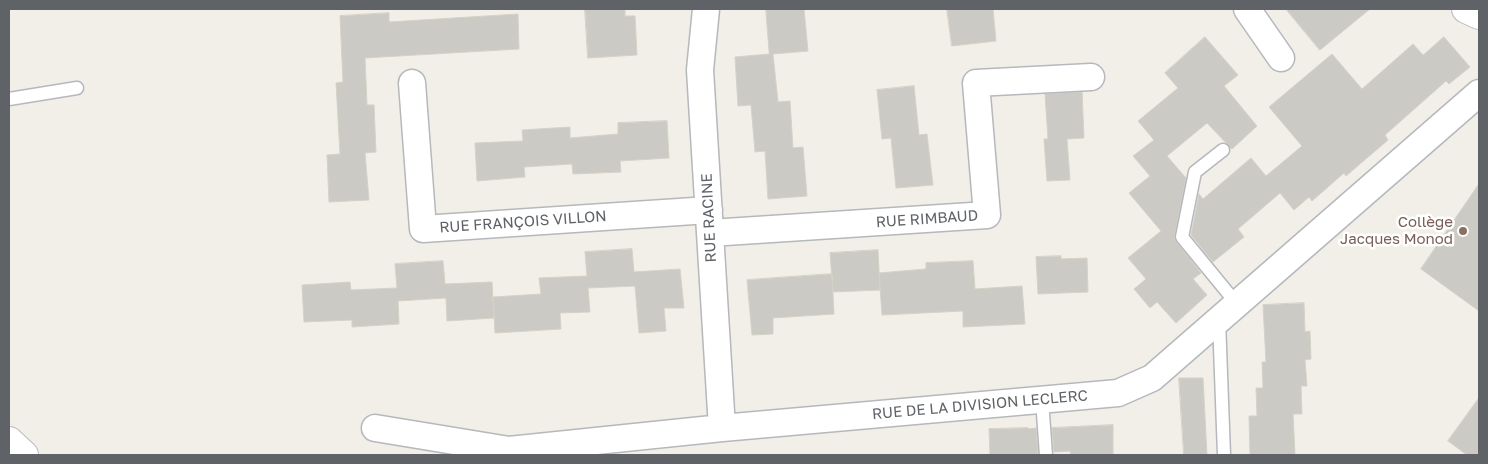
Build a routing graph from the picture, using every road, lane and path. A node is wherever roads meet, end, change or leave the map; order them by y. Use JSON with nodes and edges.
{"nodes":[{"id":1,"x":706,"y":9,"type":"edge"},
{"id":2,"x":1248,"y":9,"type":"edge"},
{"id":3,"x":1466,"y":9,"type":"edge"},
{"id":4,"x":1479,"y":16,"type":"edge"},
{"id":5,"x":1281,"y":58,"type":"dead end"},
{"id":6,"x":1091,"y":77,"type":"dead end"},
{"id":7,"x":412,"y":83,"type":"dead end"},
{"id":8,"x":77,"y":88,"type":"dead end"},
{"id":9,"x":1479,"y":93,"type":"edge"},
{"id":10,"x":9,"y":99,"type":"edge"},
{"id":11,"x":1223,"y":150,"type":"dead end"},
{"id":12,"x":709,"y":221,"type":"junction"},
{"id":13,"x":1228,"y":312,"type":"junction"},
{"id":14,"x":1042,"y":400,"type":"junction"},
{"id":15,"x":375,"y":428,"type":"dead end"},
{"id":16,"x":722,"y":428,"type":"junction"},
{"id":17,"x":9,"y":441,"type":"edge"},
{"id":18,"x":24,"y":455,"type":"edge"},
{"id":19,"x":1046,"y":455,"type":"edge"},
{"id":20,"x":1224,"y":455,"type":"edge"}],
"edges":[{"from":1,"to":12,"type":"street","name":"RUE RACINE"},
{"from":2,"to":5,"type":"street"},
{"from":3,"to":4,"type":"main road"},
{"from":6,"to":12,"type":"street","name":"RUE RIMBAUD"},
{"from":7,"to":12,"type":"street","name":"RUE FRANÇOIS VILLON"},
{"from":8,"to":10,"type":"lane"},
{"from":9,"to":13,"type":"street","name":"RUE DE LA DIVISION LECLERC"},
{"from":11,"to":13,"type":"lane"},
{"from":12,"to":16,"type":"street","name":"RUE RACINE"},
{"from":13,"to":14,"type":"street","name":"RUE DE LA DIVISION LECLERC"},
{"from":13,"to":20,"type":"lane"},
{"from":14,"to":16,"type":"street","name":"RUE DE LA DIVISION LECLERC"},
{"from":14,"to":19,"type":"lane"},
{"from":15,"to":16,"type":"street","name":"RUE DE LA DIVISION LECLERC"},
{"from":17,"to":18,"type":"main road"}]}
